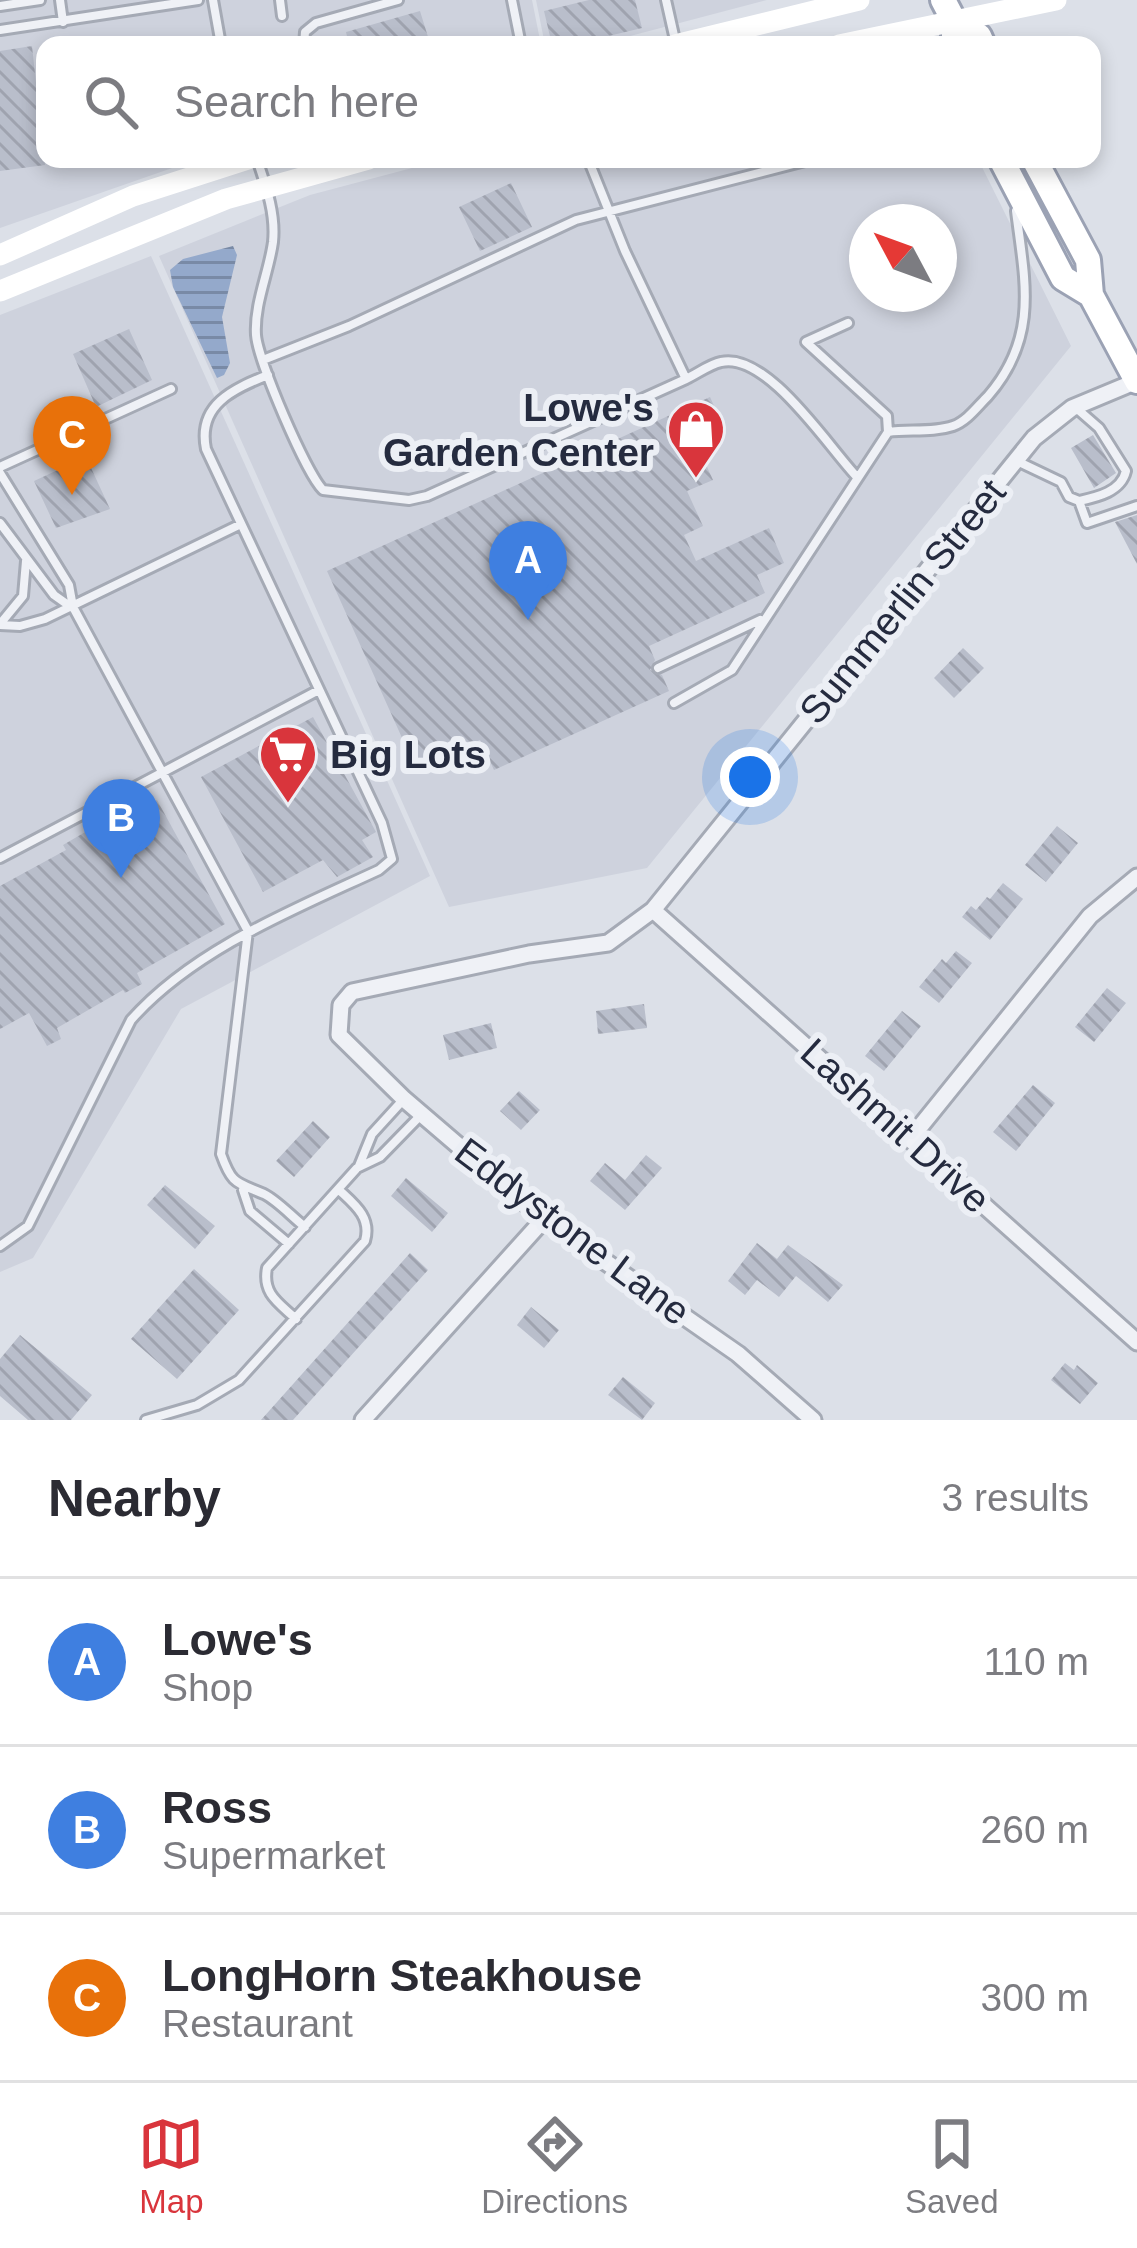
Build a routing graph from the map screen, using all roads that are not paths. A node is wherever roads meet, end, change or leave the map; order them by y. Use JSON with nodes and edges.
{"nodes":[{"id":1,"x":40,"y":0,"type":"edge"},
{"id":2,"x":60,"y":0,"type":"edge"},
{"id":3,"x":198,"y":0,"type":"edge"},
{"id":4,"x":213,"y":0,"type":"edge"},
{"id":5,"x":280,"y":0,"type":"edge"},
{"id":6,"x":398,"y":0,"type":"edge"},
{"id":7,"x":512,"y":0,"type":"edge"},
{"id":8,"x":666,"y":0,"type":"edge"},
{"id":9,"x":859,"y":0,"type":"edge"},
{"id":10,"x":1056,"y":0,"type":"edge"},
{"id":11,"x":0,"y":6,"type":"edge"},
{"id":12,"x":282,"y":16,"type":"dead end"},
{"id":13,"x":63,"y":22,"type":"junction"},
{"id":14,"x":950,"y":22,"type":"edge"},
{"id":15,"x":0,"y":30,"type":"edge"},
{"id":16,"x":219,"y":36,"type":"edge"},
{"id":17,"x":305,"y":36,"type":"edge"},
{"id":18,"x":519,"y":36,"type":"edge"},
{"id":19,"x":673,"y":36,"type":"edge"},
{"id":20,"x":712,"y":36,"type":"edge"},
{"id":21,"x":882,"y":36,"type":"edge"},
{"id":22,"x":977,"y":36,"type":"edge"},
{"id":23,"x":220,"y":168,"type":"edge"},
{"id":24,"x":260,"y":168,"type":"edge"},
{"id":25,"x":337,"y":168,"type":"edge"},
{"id":26,"x":591,"y":168,"type":"edge"},
{"id":27,"x":779,"y":168,"type":"edge"},
{"id":28,"x":1005,"y":168,"type":"edge"},
{"id":29,"x":1039,"y":168,"type":"edge"},
{"id":30,"x":1013,"y":185,"type":"junction"},
{"id":31,"x":266,"y":188,"type":"junction"},
{"id":32,"x":608,"y":213,"type":"junction"},
{"id":33,"x":0,"y":255,"type":"edge"},
{"id":34,"x":0,"y":291,"type":"edge"},
{"id":35,"x":1091,"y":295,"type":"junction"},
{"id":36,"x":848,"y":322,"type":"dead end"},
{"id":37,"x":263,"y":360,"type":"junction"},
{"id":38,"x":268,"y":375,"type":"junction"},
{"id":39,"x":686,"y":379,"type":"junction"},
{"id":40,"x":1137,"y":381,"type":"edge"},
{"id":41,"x":171,"y":389,"type":"dead end"},
{"id":42,"x":1076,"y":406,"type":"junction"},
{"id":43,"x":888,"y":432,"type":"junction"},
{"id":44,"x":1016,"y":460,"type":"junction"},
{"id":45,"x":0,"y":470,"type":"edge"},
{"id":46,"x":857,"y":477,"type":"junction"},
{"id":47,"x":1079,"y":501,"type":"junction"},
{"id":48,"x":1137,"y":506,"type":"edge"},
{"id":49,"x":0,"y":523,"type":"edge"},
{"id":50,"x":239,"y":525,"type":"junction"},
{"id":51,"x":26,"y":560,"type":"junction"},
{"id":52,"x":73,"y":608,"type":"junction"},
{"id":53,"x":764,"y":618,"type":"junction"},
{"id":54,"x":0,"y":624,"type":"edge"},
{"id":55,"x":658,"y":668,"type":"dead end"},
{"id":56,"x":317,"y":691,"type":"junction"},
{"id":57,"x":674,"y":704,"type":"dead end"},
{"id":58,"x":159,"y":771,"type":"junction"},
{"id":59,"x":0,"y":858,"type":"edge"},
{"id":60,"x":1137,"y":877,"type":"edge"},
{"id":61,"x":653,"y":910,"type":"junction"},
{"id":62,"x":248,"y":931,"type":"junction"},
{"id":63,"x":338,"y":1035,"type":"joint"},
{"id":64,"x":404,"y":1099,"type":"junction"},
{"id":65,"x":422,"y":1114,"type":"junction"},
{"id":66,"x":911,"y":1138,"type":"junction"},
{"id":67,"x":359,"y":1166,"type":"junction"},
{"id":68,"x":242,"y":1188,"type":"junction"},
{"id":69,"x":338,"y":1189,"type":"junction"},
{"id":70,"x":544,"y":1219,"type":"junction"},
{"id":71,"x":305,"y":1227,"type":"junction"},
{"id":72,"x":289,"y":1244,"type":"junction"},
{"id":73,"x":0,"y":1246,"type":"edge"},
{"id":74,"x":296,"y":1319,"type":"junction"},
{"id":75,"x":1137,"y":1342,"type":"edge"},
{"id":76,"x":146,"y":1420,"type":"edge"},
{"id":77,"x":363,"y":1420,"type":"edge"},
{"id":78,"x":813,"y":1420,"type":"edge"}],
"edges":[{"from":1,"to":11,"type":"lane"},
{"from":2,"to":13,"type":"lane"},
{"from":3,"to":13,"type":"lane"},
{"from":4,"to":16,"type":"lane"},
{"from":5,"to":12,"type":"lane"},
{"from":6,"to":17,"type":"lane"},
{"from":7,"to":18,"type":"lane"},
{"from":8,"to":19,"type":"lane"},
{"from":9,"to":20,"type":"main road"},
{"from":10,"to":14,"type":"main road"},
{"from":13,"to":15,"type":"lane"},
{"from":14,"to":21,"type":"main road"},
{"from":14,"to":22,"type":"main road"},
{"from":23,"to":33,"type":"main road"},
{"from":24,"to":31,"type":"lane"},
{"from":25,"to":31,"type":"main road"},
{"from":26,"to":32,"type":"lane"},
{"from":27,"to":32,"type":"lane"},
{"from":28,"to":30,"type":"main road"},
{"from":29,"to":35,"type":"main road"},
{"from":30,"to":35,"type":"main road"},
{"from":30,"to":43,"type":"lane"},
{"from":31,"to":34,"type":"main road"},
{"from":31,"to":37,"type":"lane"},
{"from":32,"to":37,"type":"lane"},
{"from":32,"to":39,"type":"lane"},
{"from":35,"to":40,"type":"main road"},
{"from":36,"to":43,"type":"lane"},
{"from":37,"to":38,"type":"lane"},
{"from":38,"to":39,"type":"lane"},
{"from":38,"to":50,"type":"lane"},
{"from":39,"to":46,"type":"lane"},
{"from":40,"to":42,"type":"street","name":"Summerlin Street"},
{"from":41,"to":45,"type":"lane"},
{"from":42,"to":44,"type":"street","name":"Summerlin Street"},
{"from":42,"to":47,"type":"lane"},
{"from":43,"to":46,"type":"lane"},
{"from":44,"to":47,"type":"lane"},
{"from":44,"to":61,"type":"street","name":"Summerlin Street"},
{"from":45,"to":52,"type":"lane"},
{"from":46,"to":53,"type":"lane"},
{"from":47,"to":48,"type":"lane"},
{"from":49,"to":51,"type":"lane"},
{"from":50,"to":52,"type":"lane"},
{"from":50,"to":56,"type":"lane"},
{"from":51,"to":52,"type":"lane"},
{"from":51,"to":54,"type":"lane"},
{"from":52,"to":54,"type":"lane"},
{"from":52,"to":58,"type":"lane"},
{"from":53,"to":55,"type":"lane"},
{"from":53,"to":57,"type":"lane"},
{"from":56,"to":58,"type":"lane"},
{"from":56,"to":62,"type":"lane"},
{"from":58,"to":59,"type":"lane"},
{"from":58,"to":62,"type":"lane"},
{"from":60,"to":66,"type":"street"},
{"from":61,"to":63,"type":"street","name":"Summerlin Street"},
{"from":61,"to":66,"type":"street","name":"Lashmit Drive"},
{"from":62,"to":68,"type":"lane"},
{"from":62,"to":73,"type":"lane"},
{"from":63,"to":64,"type":"street","name":"Eddystone Lane"},
{"from":64,"to":65,"type":"street","name":"Eddystone Lane"},
{"from":64,"to":67,"type":"lane"},
{"from":65,"to":67,"type":"lane"},
{"from":65,"to":70,"type":"street","name":"Eddystone Lane"},
{"from":66,"to":75,"type":"street","name":"Lashmit Drive"},
{"from":67,"to":69,"type":"lane"},
{"from":68,"to":71,"type":"lane"},
{"from":68,"to":72,"type":"lane"},
{"from":69,"to":71,"type":"lane"},
{"from":69,"to":74,"type":"lane"},
{"from":70,"to":77,"type":"street"},
{"from":70,"to":78,"type":"street","name":"Eddystone Lane"},
{"from":71,"to":72,"type":"lane"},
{"from":72,"to":74,"type":"lane"},
{"from":74,"to":76,"type":"lane"}]}
